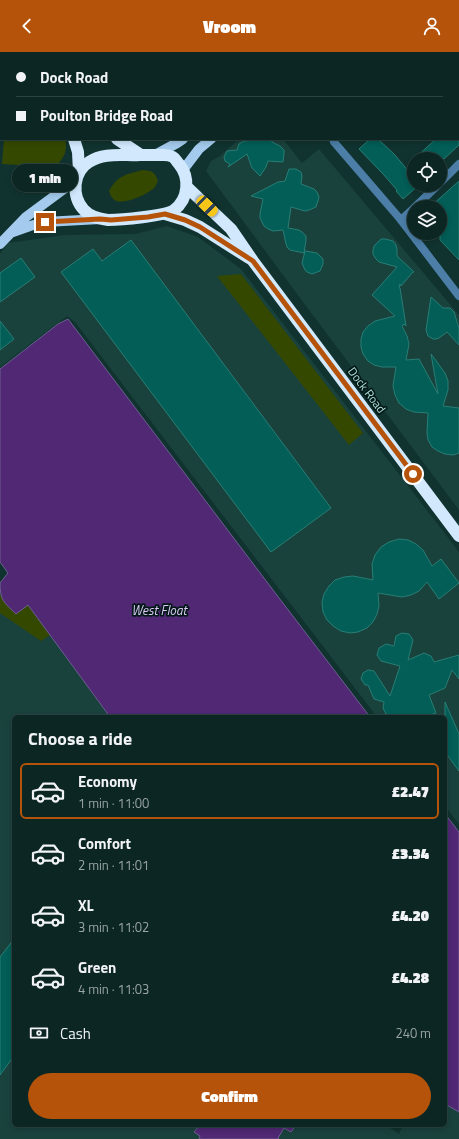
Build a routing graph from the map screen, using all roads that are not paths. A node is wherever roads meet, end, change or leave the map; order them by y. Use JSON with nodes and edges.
{"nodes":[{"id":1,"x":74,"y":140,"type":"edge"},
{"id":2,"x":118,"y":140,"type":"edge"},
{"id":3,"x":182,"y":140,"type":"edge"},
{"id":4,"x":210,"y":140,"type":"edge"},
{"id":5,"x":335,"y":140,"type":"edge"},
{"id":6,"x":155,"y":154,"type":"junction"},
{"id":7,"x":141,"y":155,"type":"junction"},
{"id":8,"x":459,"y":164,"type":"edge"},
{"id":9,"x":184,"y":170,"type":"junction"},
{"id":10,"x":78,"y":176,"type":"junction"},
{"id":11,"x":447,"y":176,"type":"edge"},
{"id":12,"x":186,"y":187,"type":"junction"},
{"id":13,"x":430,"y":192,"type":"edge"},
{"id":14,"x":422,"y":200,"type":"edge"},
{"id":15,"x":165,"y":214,"type":"junction"},
{"id":16,"x":407,"y":214,"type":"edge"},
{"id":17,"x":100,"y":219,"type":"junction"},
{"id":18,"x":401,"y":220,"type":"junction"},
{"id":19,"x":10,"y":234,"type":"junction"},
{"id":20,"x":0,"y":244,"type":"edge"},
{"id":21,"x":253,"y":261,"type":"junction"},
{"id":22,"x":458,"y":293,"type":"edge"},
{"id":23,"x":459,"y":536,"type":"edge"}],
"edges":[{"from":1,"to":10,"type":"highway"},
{"from":2,"to":7,"type":"highway"},
{"from":3,"to":6,"type":"main road"},
{"from":4,"to":9,"type":"main road"},
{"from":5,"to":18,"type":"street"},
{"from":6,"to":7,"type":"highway"},
{"from":6,"to":9,"type":"highway"},
{"from":7,"to":10,"type":"highway"},
{"from":8,"to":11,"type":"street"},
{"from":9,"to":12,"type":"highway"},
{"from":10,"to":17,"type":"highway"},
{"from":10,"to":19,"type":"main road"},
{"from":12,"to":15,"type":"highway"},
{"from":12,"to":21,"type":"highway","name":"Dock Road"},
{"from":13,"to":14,"type":"street"},
{"from":15,"to":17,"type":"highway"},
{"from":15,"to":21,"type":"highway","name":"Dock Road"},
{"from":16,"to":18,"type":"street"},
{"from":17,"to":19,"type":"main road"},
{"from":18,"to":22,"type":"street"},
{"from":19,"to":20,"type":"main road"},
{"from":21,"to":23,"type":"highway","name":"Dock Road"}]}
